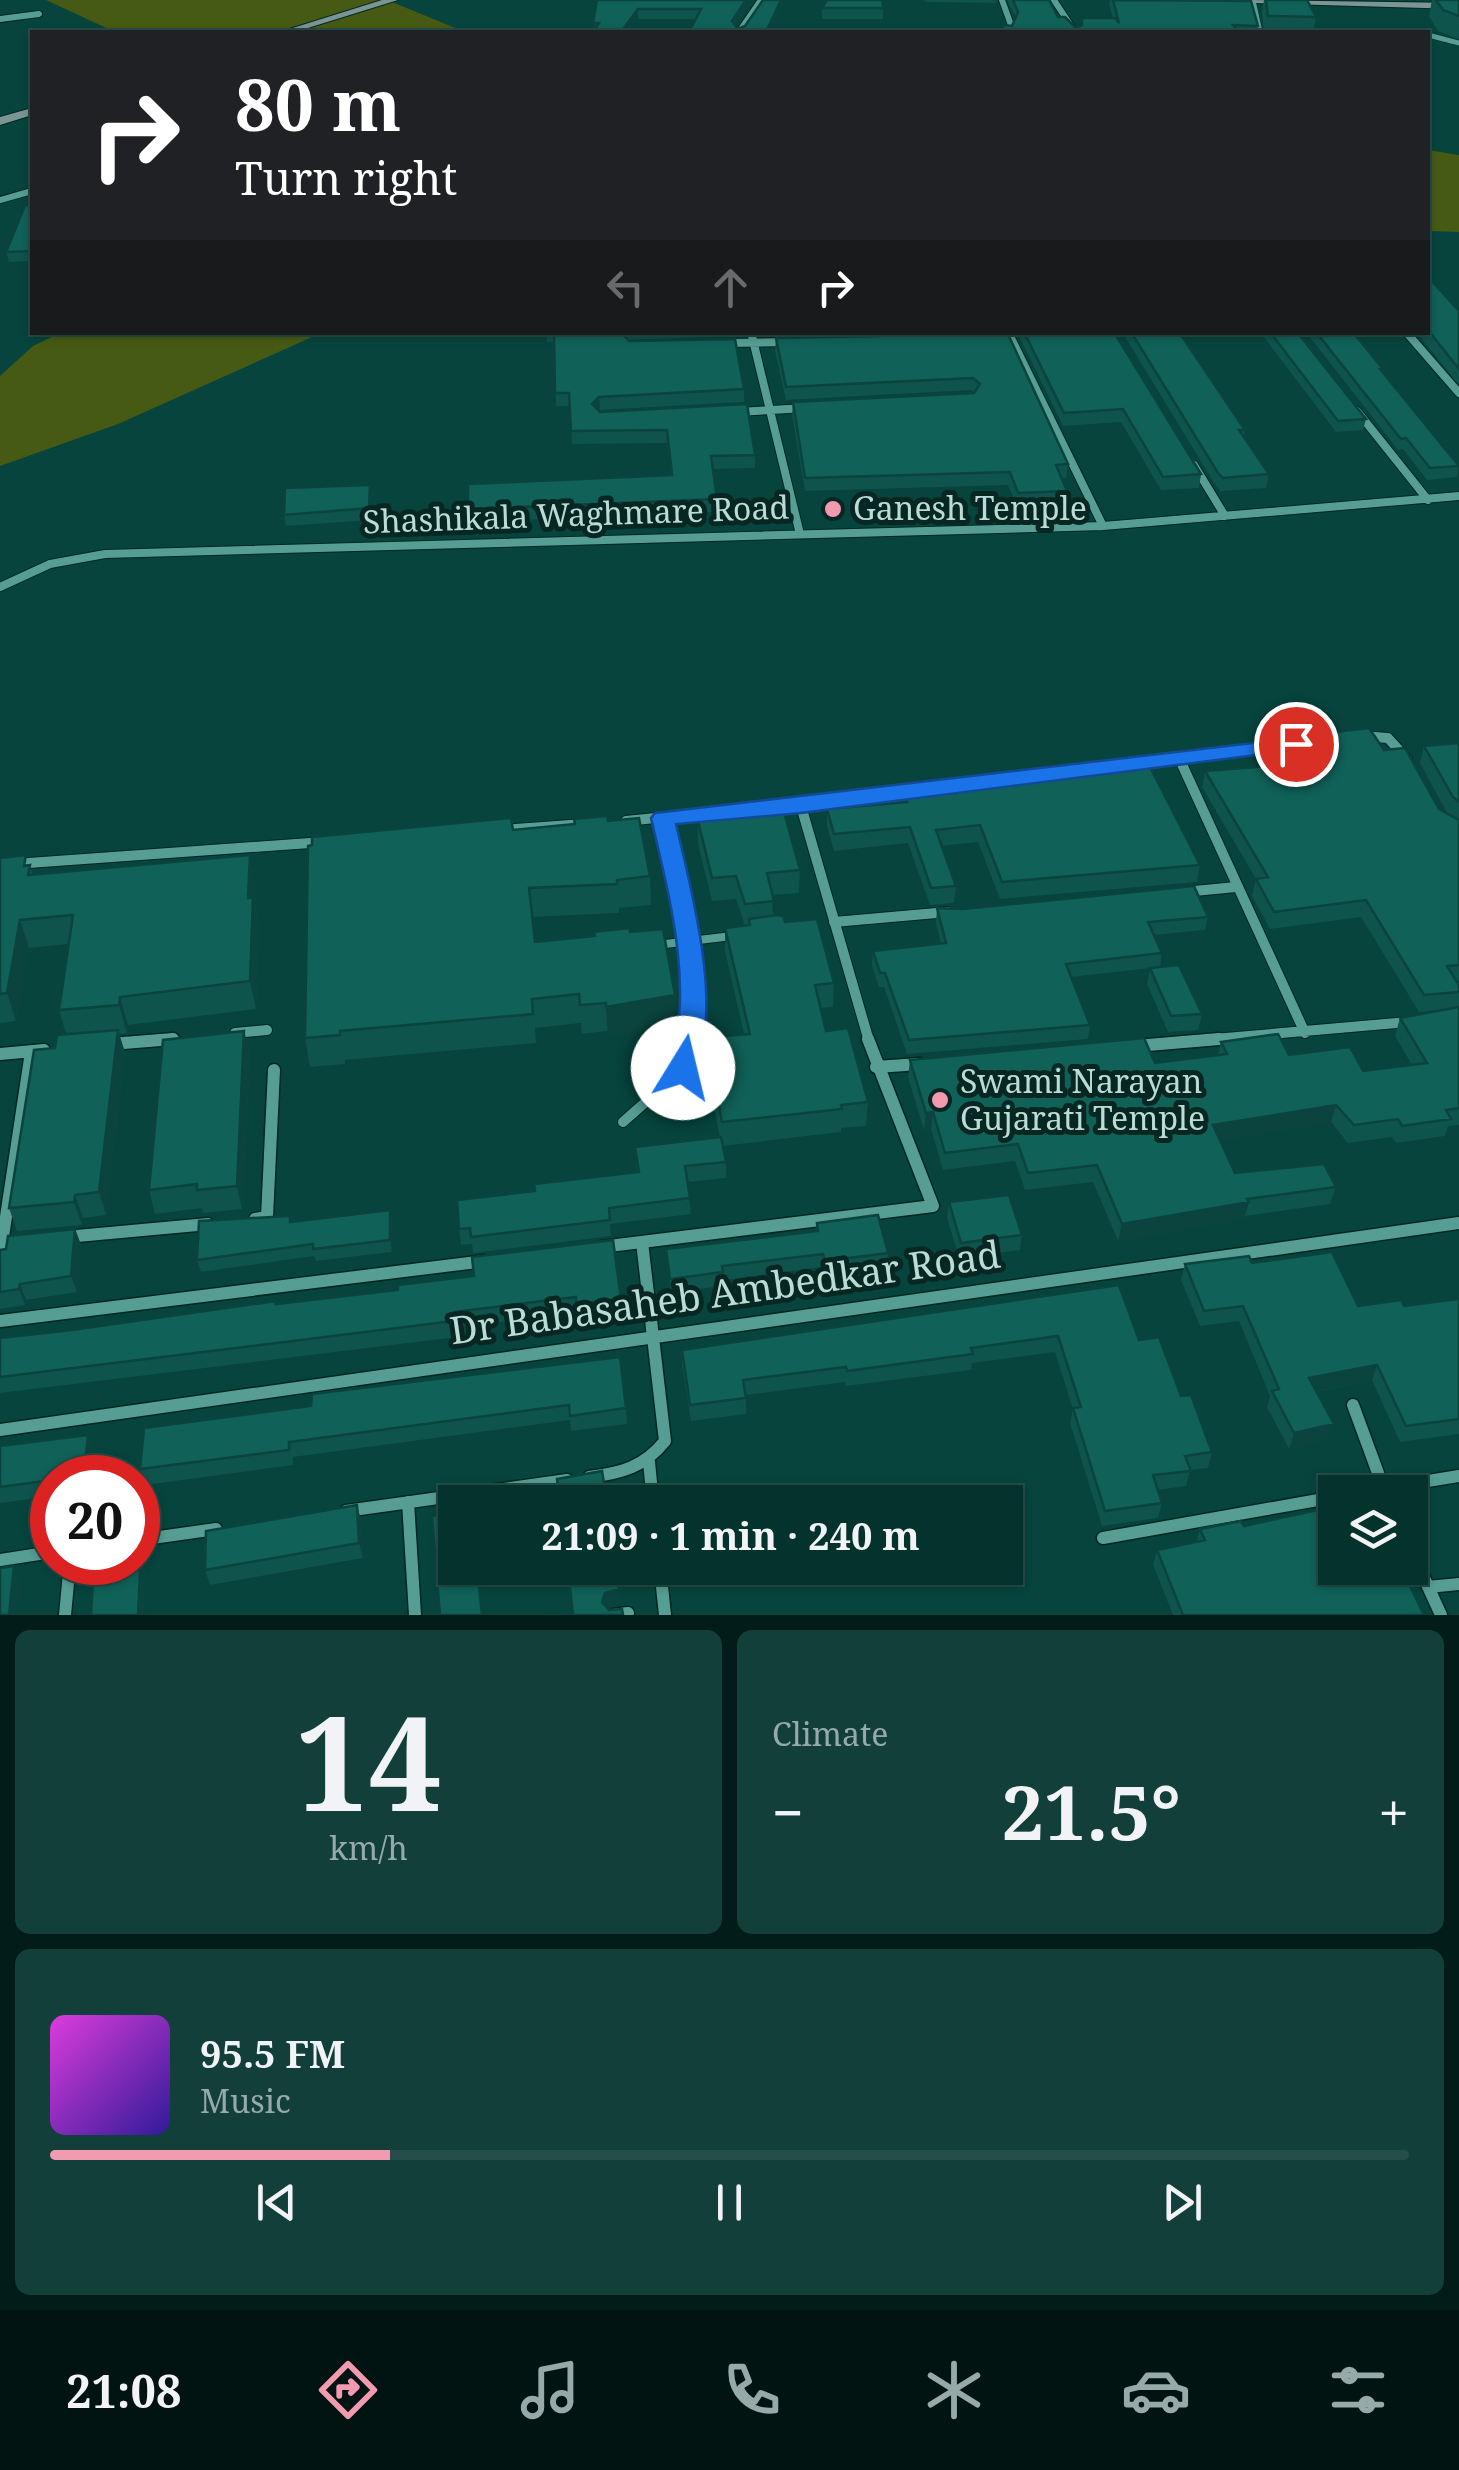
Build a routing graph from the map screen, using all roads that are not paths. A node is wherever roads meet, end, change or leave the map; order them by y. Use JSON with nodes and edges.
{"nodes":[{"id":1,"x":393,"y":0,"type":"edge"},
{"id":2,"x":762,"y":0,"type":"edge"},
{"id":3,"x":1002,"y":0,"type":"edge"},
{"id":4,"x":1054,"y":0,"type":"edge"},
{"id":5,"x":1254,"y":0,"type":"edge"},
{"id":6,"x":1459,"y":6,"type":"edge"},
{"id":7,"x":38,"y":14,"type":"dead end"},
{"id":8,"x":0,"y":19,"type":"edge"},
{"id":9,"x":292,"y":30,"type":"edge"},
{"id":10,"x":740,"y":30,"type":"edge"},
{"id":11,"x":1008,"y":30,"type":"edge"},
{"id":12,"x":1073,"y":30,"type":"edge"},
{"id":13,"x":1260,"y":30,"type":"edge"},
{"id":14,"x":1430,"y":35,"type":"edge"},
{"id":15,"x":1459,"y":43,"type":"edge"},
{"id":16,"x":30,"y":112,"type":"edge"},
{"id":17,"x":0,"y":121,"type":"edge"},
{"id":18,"x":30,"y":192,"type":"edge"},
{"id":19,"x":0,"y":200,"type":"edge"},
{"id":20,"x":1009,"y":335,"type":"edge"},
{"id":21,"x":1409,"y":335,"type":"edge"},
{"id":22,"x":752,"y":338,"type":"edge"},
{"id":23,"x":807,"y":342,"type":"edge"},
{"id":24,"x":718,"y":344,"type":"edge"},
{"id":25,"x":1459,"y":393,"type":"edge"},
{"id":26,"x":825,"y":407,"type":"edge"},
{"id":27,"x":1356,"y":409,"type":"edge"},
{"id":28,"x":770,"y":410,"type":"junction"},
{"id":29,"x":732,"y":412,"type":"edge"},
{"id":30,"x":1184,"y":449,"type":"edge"},
{"id":31,"x":1459,"y":496,"type":"edge"},
{"id":32,"x":1428,"y":500,"type":"junction"},
{"id":33,"x":1225,"y":516,"type":"junction"},
{"id":34,"x":1103,"y":526,"type":"junction"},
{"id":35,"x":800,"y":534,"type":"junction"},
{"id":36,"x":0,"y":588,"type":"edge"},
{"id":37,"x":1353,"y":737,"type":"edge"},
{"id":38,"x":1315,"y":742,"type":"edge"},
{"id":39,"x":1180,"y":760,"type":"junction"},
{"id":40,"x":1119,"y":768,"type":"edge"},
{"id":41,"x":1416,"y":774,"type":"edge"},
{"id":42,"x":920,"y":792,"type":"edge"},
{"id":43,"x":801,"y":806,"type":"junction"},
{"id":44,"x":663,"y":818,"type":"junction"},
{"id":45,"x":487,"y":831,"type":"edge"},
{"id":46,"x":332,"y":842,"type":"edge"},
{"id":47,"x":0,"y":865,"type":"edge"},
{"id":48,"x":1236,"y":887,"type":"junction"},
{"id":49,"x":1178,"y":892,"type":"edge"},
{"id":50,"x":968,"y":910,"type":"edge"},
{"id":51,"x":834,"y":922,"type":"junction"},
{"id":52,"x":742,"y":935,"type":"edge"},
{"id":53,"x":691,"y":941,"type":"junction"},
{"id":54,"x":654,"y":946,"type":"edge"},
{"id":55,"x":1420,"y":1020,"type":"edge"},
{"id":56,"x":267,"y":1030,"type":"dead end"},
{"id":57,"x":1305,"y":1032,"type":"junction"},
{"id":58,"x":228,"y":1034,"type":"edge"},
{"id":59,"x":188,"y":1037,"type":"edge"},
{"id":60,"x":90,"y":1046,"type":"edge"},
{"id":61,"x":1130,"y":1047,"type":"edge"},
{"id":62,"x":51,"y":1050,"type":"edge"},
{"id":63,"x":32,"y":1052,"type":"junction"},
{"id":64,"x":0,"y":1054,"type":"edge"},
{"id":65,"x":935,"y":1063,"type":"edge"},
{"id":66,"x":876,"y":1068,"type":"junction"},
{"id":67,"x":274,"y":1070,"type":"dead end"},
{"id":68,"x":623,"y":1122,"type":"dead end"},
{"id":69,"x":236,"y":1221,"type":"edge"},
{"id":70,"x":222,"y":1222,"type":"edge"},
{"id":71,"x":1459,"y":1222,"type":"edge"},
{"id":72,"x":58,"y":1238,"type":"edge"},
{"id":73,"x":20,"y":1241,"type":"edge"},
{"id":74,"x":642,"y":1242,"type":"junction"},
{"id":75,"x":1,"y":1243,"type":"edge"},
{"id":76,"x":584,"y":1249,"type":"edge"},
{"id":77,"x":506,"y":1258,"type":"edge"},
{"id":78,"x":0,"y":1322,"type":"edge"},
{"id":79,"x":654,"y":1336,"type":"junction"},
{"id":80,"x":1353,"y":1406,"type":"dead end"},
{"id":81,"x":0,"y":1430,"type":"edge"},
{"id":82,"x":649,"y":1462,"type":"junction"},
{"id":83,"x":1379,"y":1475,"type":"edge"},
{"id":84,"x":1459,"y":1476,"type":"edge"},
{"id":85,"x":1428,"y":1482,"type":"edge"},
{"id":86,"x":651,"y":1485,"type":"edge"},
{"id":87,"x":1318,"y":1500,"type":"edge"},
{"id":88,"x":408,"y":1502,"type":"junction"},
{"id":89,"x":331,"y":1513,"type":"edge"},
{"id":90,"x":234,"y":1527,"type":"edge"},
{"id":91,"x":160,"y":1537,"type":"edge"},
{"id":92,"x":1103,"y":1538,"type":"dead end"},
{"id":93,"x":30,"y":1555,"type":"edge"},
{"id":94,"x":0,"y":1560,"type":"edge"},
{"id":95,"x":1459,"y":1584,"type":"edge"},
{"id":96,"x":68,"y":1585,"type":"edge"},
{"id":97,"x":662,"y":1585,"type":"edge"},
{"id":98,"x":1428,"y":1587,"type":"joint"},
{"id":99,"x":65,"y":1615,"type":"edge"},
{"id":100,"x":414,"y":1615,"type":"edge"},
{"id":101,"x":665,"y":1615,"type":"edge"},
{"id":102,"x":1441,"y":1615,"type":"edge"}],
"edges":[{"from":1,"to":9,"type":"main road"},
{"from":2,"to":10,"type":"street"},
{"from":3,"to":11,"type":"street"},
{"from":4,"to":12,"type":"street"},
{"from":5,"to":6,"type":"main road"},
{"from":5,"to":13,"type":"lane"},
{"from":7,"to":8,"type":"street"},
{"from":14,"to":15,"type":"lane"},
{"from":16,"to":17,"type":"main road"},
{"from":18,"to":19,"type":"street"},
{"from":20,"to":34,"type":"street"},
{"from":21,"to":25,"type":"street"},
{"from":22,"to":23,"type":"street"},
{"from":22,"to":24,"type":"street"},
{"from":22,"to":28,"type":"street"},
{"from":26,"to":28,"type":"street"},
{"from":27,"to":32,"type":"street"},
{"from":28,"to":29,"type":"street"},
{"from":28,"to":35,"type":"street"},
{"from":30,"to":33,"type":"street"},
{"from":31,"to":32,"type":"street","name":"Shashikala Waghmare Road"},
{"from":32,"to":33,"type":"street","name":"Shashikala Waghmare Road"},
{"from":33,"to":34,"type":"street","name":"Shashikala Waghmare Road"},
{"from":34,"to":35,"type":"street","name":"Shashikala Waghmare Road"},
{"from":35,"to":36,"type":"street","name":"Shashikala Waghmare Road"},
{"from":37,"to":41,"type":"street"},
{"from":38,"to":39,"type":"street"},
{"from":39,"to":40,"type":"street"},
{"from":39,"to":48,"type":"street"},
{"from":42,"to":43,"type":"street"},
{"from":43,"to":44,"type":"street"},
{"from":43,"to":51,"type":"street"},
{"from":44,"to":45,"type":"street"},
{"from":44,"to":53,"type":"lane"},
{"from":46,"to":47,"type":"street"},
{"from":48,"to":49,"type":"street"},
{"from":48,"to":57,"type":"street"},
{"from":50,"to":51,"type":"street"},
{"from":51,"to":66,"type":"street"},
{"from":52,"to":53,"type":"lane"},
{"from":53,"to":54,"type":"lane"},
{"from":53,"to":68,"type":"lane"},
{"from":55,"to":57,"type":"street"},
{"from":56,"to":58,"type":"street"},
{"from":57,"to":61,"type":"street"},
{"from":59,"to":60,"type":"street"},
{"from":62,"to":63,"type":"street"},
{"from":63,"to":64,"type":"street"},
{"from":63,"to":75,"type":"street"},
{"from":65,"to":66,"type":"street"},
{"from":66,"to":74,"type":"street"},
{"from":67,"to":69,"type":"street"},
{"from":70,"to":72,"type":"street"},
{"from":71,"to":79,"type":"street","name":"Dr Babasaheb Ambedkar Road"},
{"from":73,"to":75,"type":"street"},
{"from":74,"to":76,"type":"street"},
{"from":74,"to":79,"type":"street"},
{"from":77,"to":78,"type":"street"},
{"from":79,"to":81,"type":"street","name":"Dr Babasaheb Ambedkar Road"},
{"from":79,"to":82,"type":"street"},
{"from":80,"to":83,"type":"street"},
{"from":82,"to":86,"type":"street"},
{"from":82,"to":88,"type":"street"},
{"from":84,"to":85,"type":"street"},
{"from":87,"to":92,"type":"street"},
{"from":88,"to":89,"type":"street"},
{"from":88,"to":100,"type":"street"},
{"from":90,"to":91,"type":"street"},
{"from":93,"to":94,"type":"street"},
{"from":95,"to":98,"type":"street"},
{"from":96,"to":99,"type":"street"},
{"from":97,"to":101,"type":"street"},
{"from":98,"to":102,"type":"street"}]}
